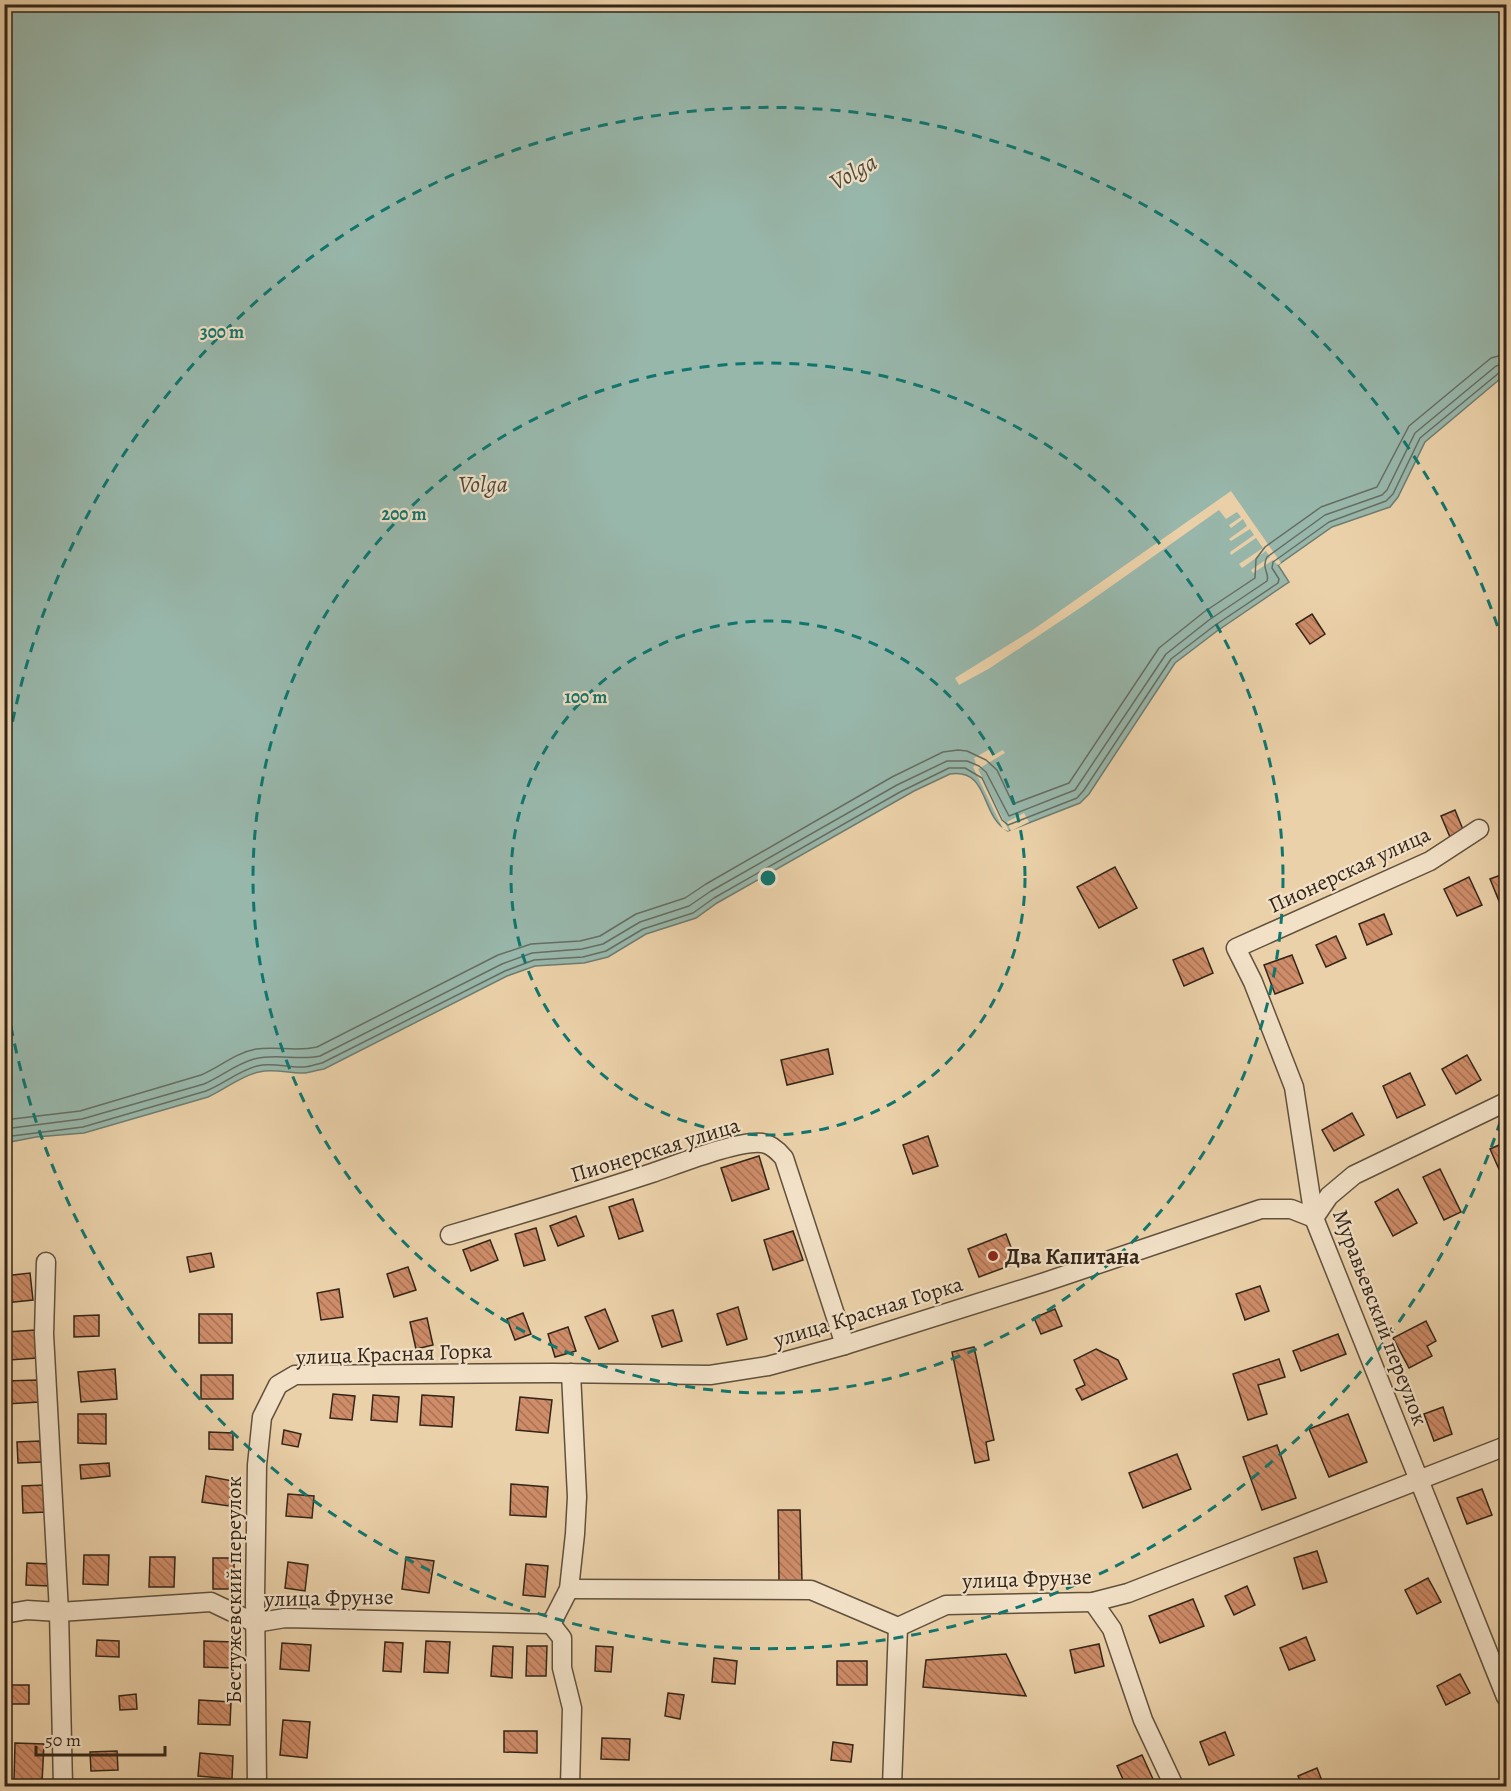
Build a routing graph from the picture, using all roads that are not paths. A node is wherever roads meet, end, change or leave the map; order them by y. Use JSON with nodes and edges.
{"nodes":[{"id":1,"x":1479,"y":829,"type":"dead end"},
{"id":2,"x":1236,"y":948,"type":"joint"},
{"id":3,"x":1506,"y":1102,"type":"edge"},
{"id":4,"x":1314,"y":1218,"type":"junction"},
{"id":5,"x":450,"y":1235,"type":"dead end"},
{"id":6,"x":46,"y":1262,"type":"dead end"},
{"id":7,"x":845,"y":1345,"type":"junction"},
{"id":8,"x":571,"y":1373,"type":"junction"},
{"id":9,"x":1506,"y":1446,"type":"edge"},
{"id":10,"x":257,"y":1465,"type":"joint"},
{"id":11,"x":1420,"y":1480,"type":"junction"},
{"id":12,"x":569,"y":1589,"type":"junction"},
{"id":13,"x":1092,"y":1602,"type":"junction"},
{"id":14,"x":59,"y":1612,"type":"junction"},
{"id":15,"x":4,"y":1614,"type":"edge"},
{"id":16,"x":255,"y":1623,"type":"junction"},
{"id":17,"x":551,"y":1624,"type":"junction"},
{"id":18,"x":898,"y":1627,"type":"junction"},
{"id":19,"x":1506,"y":1696,"type":"edge"},
{"id":20,"x":63,"y":1786,"type":"edge"},
{"id":21,"x":257,"y":1786,"type":"edge"},
{"id":22,"x":570,"y":1786,"type":"edge"},
{"id":23,"x":892,"y":1786,"type":"edge"},
{"id":24,"x":1174,"y":1786,"type":"edge"}],
"edges":[{"from":1,"to":2,"type":"street","name":"Пионерская улица"},
{"from":2,"to":4,"type":"street","name":"Муравьевский переулок"},
{"from":3,"to":4,"type":"street"},
{"from":4,"to":7,"type":"street","name":"улица Красная Горка"},
{"from":4,"to":11,"type":"street","name":"Муравьевский переулок"},
{"from":5,"to":7,"type":"street","name":"Пионерская улица"},
{"from":6,"to":14,"type":"street"},
{"from":7,"to":8,"type":"street","name":"улица Красная Горка"},
{"from":8,"to":10,"type":"street","name":"улица Красная Горка"},
{"from":8,"to":12,"type":"street"},
{"from":9,"to":11,"type":"street","name":"улица Фрунзе"},
{"from":10,"to":16,"type":"street","name":"Бестужевский переулок"},
{"from":11,"to":13,"type":"street","name":"улица Фрунзе"},
{"from":11,"to":19,"type":"street","name":"Муравьевский переулок"},
{"from":12,"to":17,"type":"street"},
{"from":12,"to":18,"type":"street"},
{"from":13,"to":18,"type":"street","name":"улица Фрунзе"},
{"from":13,"to":24,"type":"street"},
{"from":14,"to":15,"type":"street","name":"улица Фрунзе"},
{"from":14,"to":16,"type":"street","name":"улица Фрунзе"},
{"from":14,"to":20,"type":"street"},
{"from":16,"to":17,"type":"street","name":"улица Фрунзе"},
{"from":16,"to":21,"type":"street","name":"Бестужевский переулок"},
{"from":17,"to":22,"type":"street"},
{"from":18,"to":23,"type":"street"}]}
